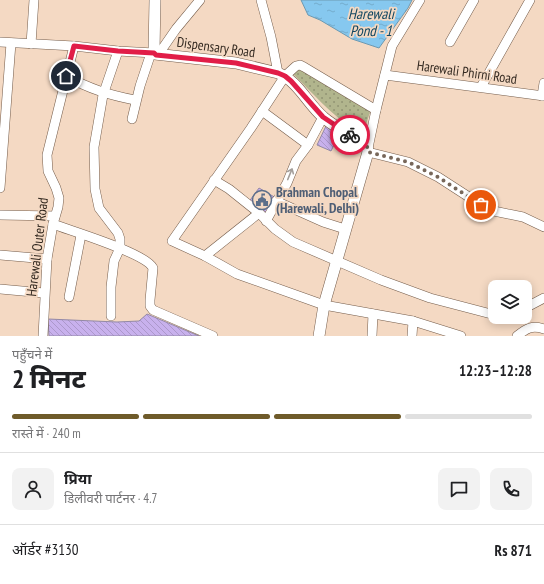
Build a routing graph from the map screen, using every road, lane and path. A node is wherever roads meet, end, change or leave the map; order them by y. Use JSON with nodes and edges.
{"nodes":[{"id":1,"x":34,"y":0,"type":"edge"},
{"id":2,"x":155,"y":0,"type":"edge"},
{"id":3,"x":200,"y":0,"type":"edge"},
{"id":4,"x":261,"y":0,"type":"edge"},
{"id":5,"x":420,"y":0,"type":"edge"},
{"id":6,"x":474,"y":0,"type":"edge"},
{"id":7,"x":530,"y":0,"type":"edge"},
{"id":8,"x":0,"y":42,"type":"edge"},
{"id":9,"x":450,"y":42,"type":"dead end"},
{"id":10,"x":11,"y":43,"type":"junction"},
{"id":11,"x":32,"y":44,"type":"junction"},
{"id":12,"x":74,"y":46,"type":"junction"},
{"id":13,"x":118,"y":51,"type":"junction"},
{"id":14,"x":154,"y":54,"type":"junction"},
{"id":15,"x":282,"y":74,"type":"junction"},
{"id":16,"x":385,"y":75,"type":"junction"},
{"id":17,"x":66,"y":76,"type":"junction"},
{"id":18,"x":544,"y":83,"type":"edge"},
{"id":19,"x":481,"y":87,"type":"junction"},
{"id":20,"x":104,"y":93,"type":"junction"},
{"id":21,"x":543,"y":96,"type":"edge"},
{"id":22,"x":135,"y":100,"type":"junction"},
{"id":23,"x":376,"y":110,"type":"junction"},
{"id":24,"x":262,"y":111,"type":"junction"},
{"id":25,"x":323,"y":117,"type":"junction"},
{"id":26,"x":132,"y":119,"type":"dead end"},
{"id":27,"x":308,"y":144,"type":"junction"},
{"id":28,"x":368,"y":149,"type":"junction"},
{"id":29,"x":214,"y":180,"type":"junction"},
{"id":30,"x":0,"y":188,"type":"edge"},
{"id":31,"x":276,"y":202,"type":"junction"},
{"id":32,"x":259,"y":213,"type":"junction"},
{"id":33,"x":0,"y":215,"type":"edge"},
{"id":34,"x":54,"y":220,"type":"junction"},
{"id":35,"x":266,"y":221,"type":"junction"},
{"id":36,"x":544,"y":227,"type":"edge"},
{"id":37,"x":345,"y":229,"type":"junction"},
{"id":38,"x":82,"y":235,"type":"junction"},
{"id":39,"x":120,"y":248,"type":"junction"},
{"id":40,"x":0,"y":255,"type":"edge"},
{"id":41,"x":205,"y":256,"type":"junction"},
{"id":42,"x":47,"y":259,"type":"junction"},
{"id":43,"x":336,"y":260,"type":"junction"},
{"id":44,"x":0,"y":290,"type":"edge"},
{"id":45,"x":44,"y":293,"type":"junction"},
{"id":46,"x":70,"y":297,"type":"dead end"},
{"id":47,"x":544,"y":298,"type":"edge"},
{"id":48,"x":532,"y":304,"type":"edge"},
{"id":49,"x":324,"y":305,"type":"junction"},
{"id":50,"x":488,"y":313,"type":"edge"},
{"id":51,"x":373,"y":314,"type":"junction"},
{"id":52,"x":111,"y":316,"type":"dead end"},
{"id":53,"x":413,"y":321,"type":"junction"},
{"id":54,"x":544,"y":329,"type":"edge"},
{"id":55,"x":43,"y":336,"type":"edge"},
{"id":56,"x":213,"y":336,"type":"edge"},
{"id":57,"x":319,"y":336,"type":"edge"},
{"id":58,"x":372,"y":336,"type":"edge"},
{"id":59,"x":412,"y":336,"type":"edge"},
{"id":60,"x":458,"y":336,"type":"edge"},
{"id":61,"x":517,"y":336,"type":"edge"}],
"edges":[{"from":1,"to":11,"type":"street"},
{"from":2,"to":14,"type":"street"},
{"from":3,"to":14,"type":"street"},
{"from":4,"to":15,"type":"street"},
{"from":5,"to":16,"type":"street"},
{"from":6,"to":9,"type":"street"},
{"from":7,"to":19,"type":"street"},
{"from":8,"to":10,"type":"street"},
{"from":10,"to":11,"type":"street"},
{"from":10,"to":30,"type":"street"},
{"from":11,"to":12,"type":"street"},
{"from":12,"to":13,"type":"street"},
{"from":12,"to":17,"type":"street","name":"Harewali Outer Road"},
{"from":13,"to":14,"type":"street"},
{"from":13,"to":20,"type":"street"},
{"from":14,"to":15,"type":"street","name":"Dispensary Road"},
{"from":14,"to":22,"type":"street"},
{"from":15,"to":23,"type":"street"},
{"from":15,"to":24,"type":"street"},
{"from":15,"to":25,"type":"street"},
{"from":16,"to":19,"type":"street","name":"Harewali Phirni Road"},
{"from":16,"to":23,"type":"street"},
{"from":17,"to":20,"type":"street"},
{"from":17,"to":34,"type":"street","name":"Harewali Outer Road"},
{"from":18,"to":21,"type":"street"},
{"from":19,"to":21,"type":"street","name":"Harewali Phirni Road"},
{"from":20,"to":22,"type":"street"},
{"from":20,"to":39,"type":"street"},
{"from":22,"to":26,"type":"street"},
{"from":23,"to":28,"type":"street"},
{"from":24,"to":27,"type":"street"},
{"from":24,"to":29,"type":"street"},
{"from":25,"to":27,"type":"street"},
{"from":25,"to":28,"type":"street"},
{"from":31,"to":27,"type":"street","one_way":true},
{"from":28,"to":36,"type":"street"},
{"from":28,"to":37,"type":"street"},
{"from":29,"to":32,"type":"street"},
{"from":29,"to":41,"type":"street"},
{"from":31,"to":35,"type":"street"},
{"from":31,"to":37,"type":"street"},
{"from":32,"to":35,"type":"street"},
{"from":32,"to":41,"type":"street"},
{"from":33,"to":34,"type":"street"},
{"from":34,"to":38,"type":"street"},
{"from":34,"to":42,"type":"street","name":"Harewali Outer Road"},
{"from":35,"to":43,"type":"street"},
{"from":37,"to":43,"type":"street"},
{"from":38,"to":39,"type":"street"},
{"from":38,"to":46,"type":"street"},
{"from":39,"to":52,"type":"street"},
{"from":39,"to":56,"type":"street"},
{"from":40,"to":42,"type":"street"},
{"from":41,"to":49,"type":"street"},
{"from":42,"to":45,"type":"street","name":"Harewali Outer Road"},
{"from":43,"to":49,"type":"street"},
{"from":43,"to":50,"type":"street"},
{"from":44,"to":45,"type":"street"},
{"from":45,"to":55,"type":"street","name":"Harewali Outer Road"},
{"from":47,"to":48,"type":"street"},
{"from":49,"to":51,"type":"street"},
{"from":49,"to":57,"type":"street"},
{"from":51,"to":53,"type":"street"},
{"from":51,"to":58,"type":"street"},
{"from":53,"to":59,"type":"street"},
{"from":53,"to":60,"type":"street"},
{"from":54,"to":61,"type":"street"}]}
